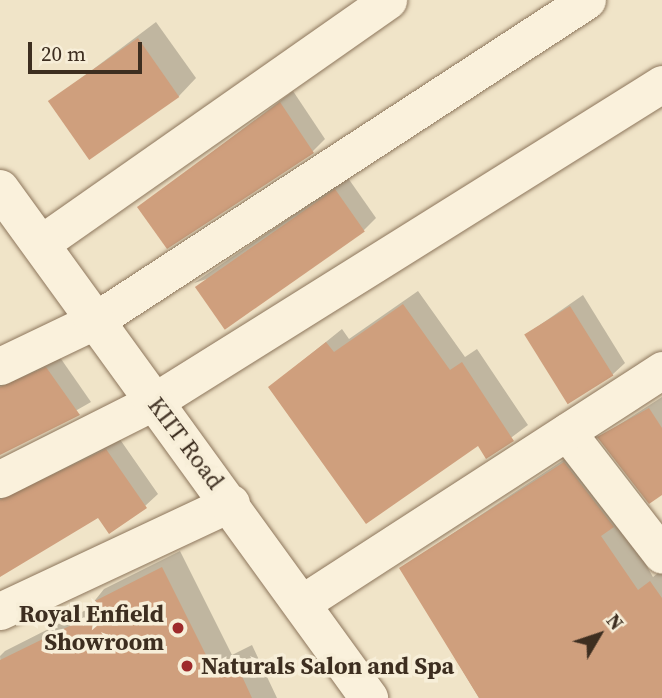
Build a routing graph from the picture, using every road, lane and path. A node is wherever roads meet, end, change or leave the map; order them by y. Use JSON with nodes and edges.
{"nodes":[{"id":1,"x":388,"y":0,"type":"edge"},
{"id":2,"x":587,"y":0,"type":"edge"},
{"id":3,"x":662,"y":84,"type":"edge"},
{"id":4,"x":0,"y":189,"type":"edge"},
{"id":5,"x":40,"y":244,"type":"junction"},
{"id":6,"x":96,"y":320,"type":"junction"},
{"id":7,"x":0,"y":366,"type":"edge"},
{"id":8,"x":662,"y":370,"type":"edge"},
{"id":9,"x":155,"y":401,"type":"junction"},
{"id":10,"x":567,"y":432,"type":"junction"},
{"id":11,"x":0,"y":479,"type":"edge"},
{"id":12,"x":231,"y":503,"type":"junction"},
{"id":13,"x":662,"y":555,"type":"edge"},
{"id":14,"x":302,"y":603,"type":"junction"},
{"id":15,"x":0,"y":611,"type":"edge"},
{"id":16,"x":359,"y":695,"type":"edge"}],
"edges":[{"from":1,"to":5,"type":"street"},
{"from":2,"to":6,"type":"street"},
{"from":3,"to":9,"type":"street"},
{"from":4,"to":5,"type":"main road","name":"KIIT Road"},
{"from":5,"to":6,"type":"main road","name":"KIIT Road"},
{"from":6,"to":7,"type":"street"},
{"from":6,"to":9,"type":"main road","name":"KIIT Road"},
{"from":8,"to":10,"type":"street"},
{"from":9,"to":11,"type":"street"},
{"from":9,"to":12,"type":"main road","name":"KIIT Road"},
{"from":10,"to":13,"type":"street"},
{"from":10,"to":14,"type":"street"},
{"from":12,"to":14,"type":"main road","name":"KIIT Road"},
{"from":12,"to":15,"type":"street"},
{"from":14,"to":16,"type":"main road","name":"KIIT Road"}]}
